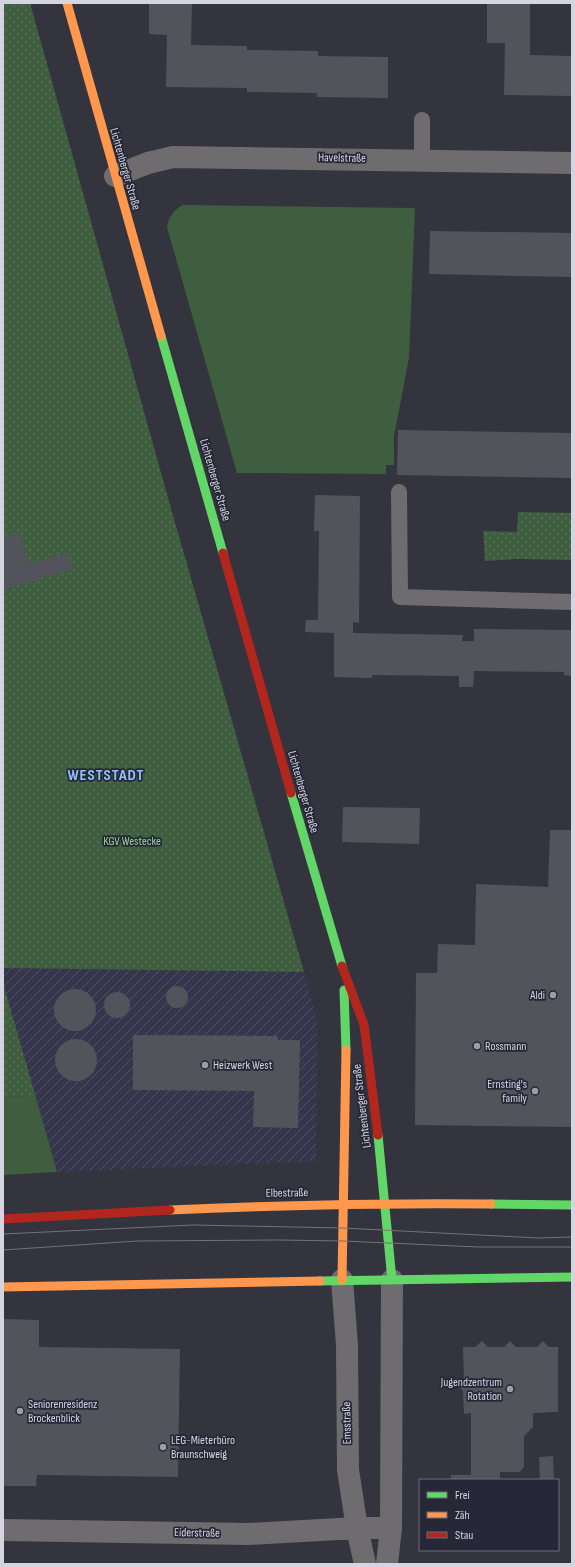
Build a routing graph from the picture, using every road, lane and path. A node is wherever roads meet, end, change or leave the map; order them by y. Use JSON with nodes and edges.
{"nodes":[{"id":1,"x":67,"y":3,"type":"edge"},
{"id":2,"x":422,"y":120,"type":"dead end"},
{"id":3,"x":422,"y":159,"type":"junction"},
{"id":4,"x":572,"y":163,"type":"edge"},
{"id":5,"x":115,"y":176,"type":"junction"},
{"id":6,"x":400,"y":492,"type":"dead end"},
{"id":7,"x":572,"y":602,"type":"edge"},
{"id":8,"x":341,"y":963,"type":"junction"},
{"id":9,"x":385,"y":1203,"type":"junction"},
{"id":10,"x":344,"y":1204,"type":"junction"},
{"id":11,"x":572,"y":1205,"type":"edge"},
{"id":12,"x":3,"y":1219,"type":"edge"},
{"id":13,"x":572,"y":1277,"type":"edge"},
{"id":14,"x":342,"y":1280,"type":"junction"},
{"id":15,"x":392,"y":1280,"type":"junction"},
{"id":16,"x":3,"y":1287,"type":"edge"},
{"id":17,"x":357,"y":1528,"type":"junction"},
{"id":18,"x":391,"y":1528,"type":"junction"},
{"id":19,"x":3,"y":1530,"type":"edge"},
{"id":20,"x":365,"y":1564,"type":"edge"},
{"id":21,"x":387,"y":1564,"type":"edge"}],
"edges":[{"from":1,"to":5,"type":"street","name":"Lichtenberger Straße"},
{"from":2,"to":3,"type":"lane"},
{"from":3,"to":4,"type":"street","name":"Havelstraße"},
{"from":3,"to":5,"type":"street","name":"Havelstraße"},
{"from":5,"to":8,"type":"street","name":"Lichtenberger Straße"},
{"from":6,"to":7,"type":"lane"},
{"from":8,"to":9,"type":"street","name":"Lichtenberger Straße"},
{"from":8,"to":10,"type":"street","name":"Lichtenberger Straße"},
{"from":9,"to":10,"type":"street","name":"Elbestraße"},
{"from":9,"to":11,"type":"street","name":"Elbestraße"},
{"from":9,"to":15,"type":"street","name":"Lichtenberger Straße"},
{"from":10,"to":12,"type":"street","name":"Elbestraße"},
{"from":10,"to":14,"type":"street","name":"Lichtenberger Straße"},
{"from":13,"to":15,"type":"street"},
{"from":14,"to":15,"type":"street"},
{"from":14,"to":16,"type":"street"},
{"from":14,"to":17,"type":"street","name":"Emsstraße"},
{"from":15,"to":18,"type":"street"},
{"from":17,"to":18,"type":"street","name":"Eiderstraße"},
{"from":17,"to":19,"type":"street","name":"Eiderstraße"},
{"from":17,"to":20,"type":"street","name":"Emsstraße"},
{"from":18,"to":21,"type":"street"}]}
